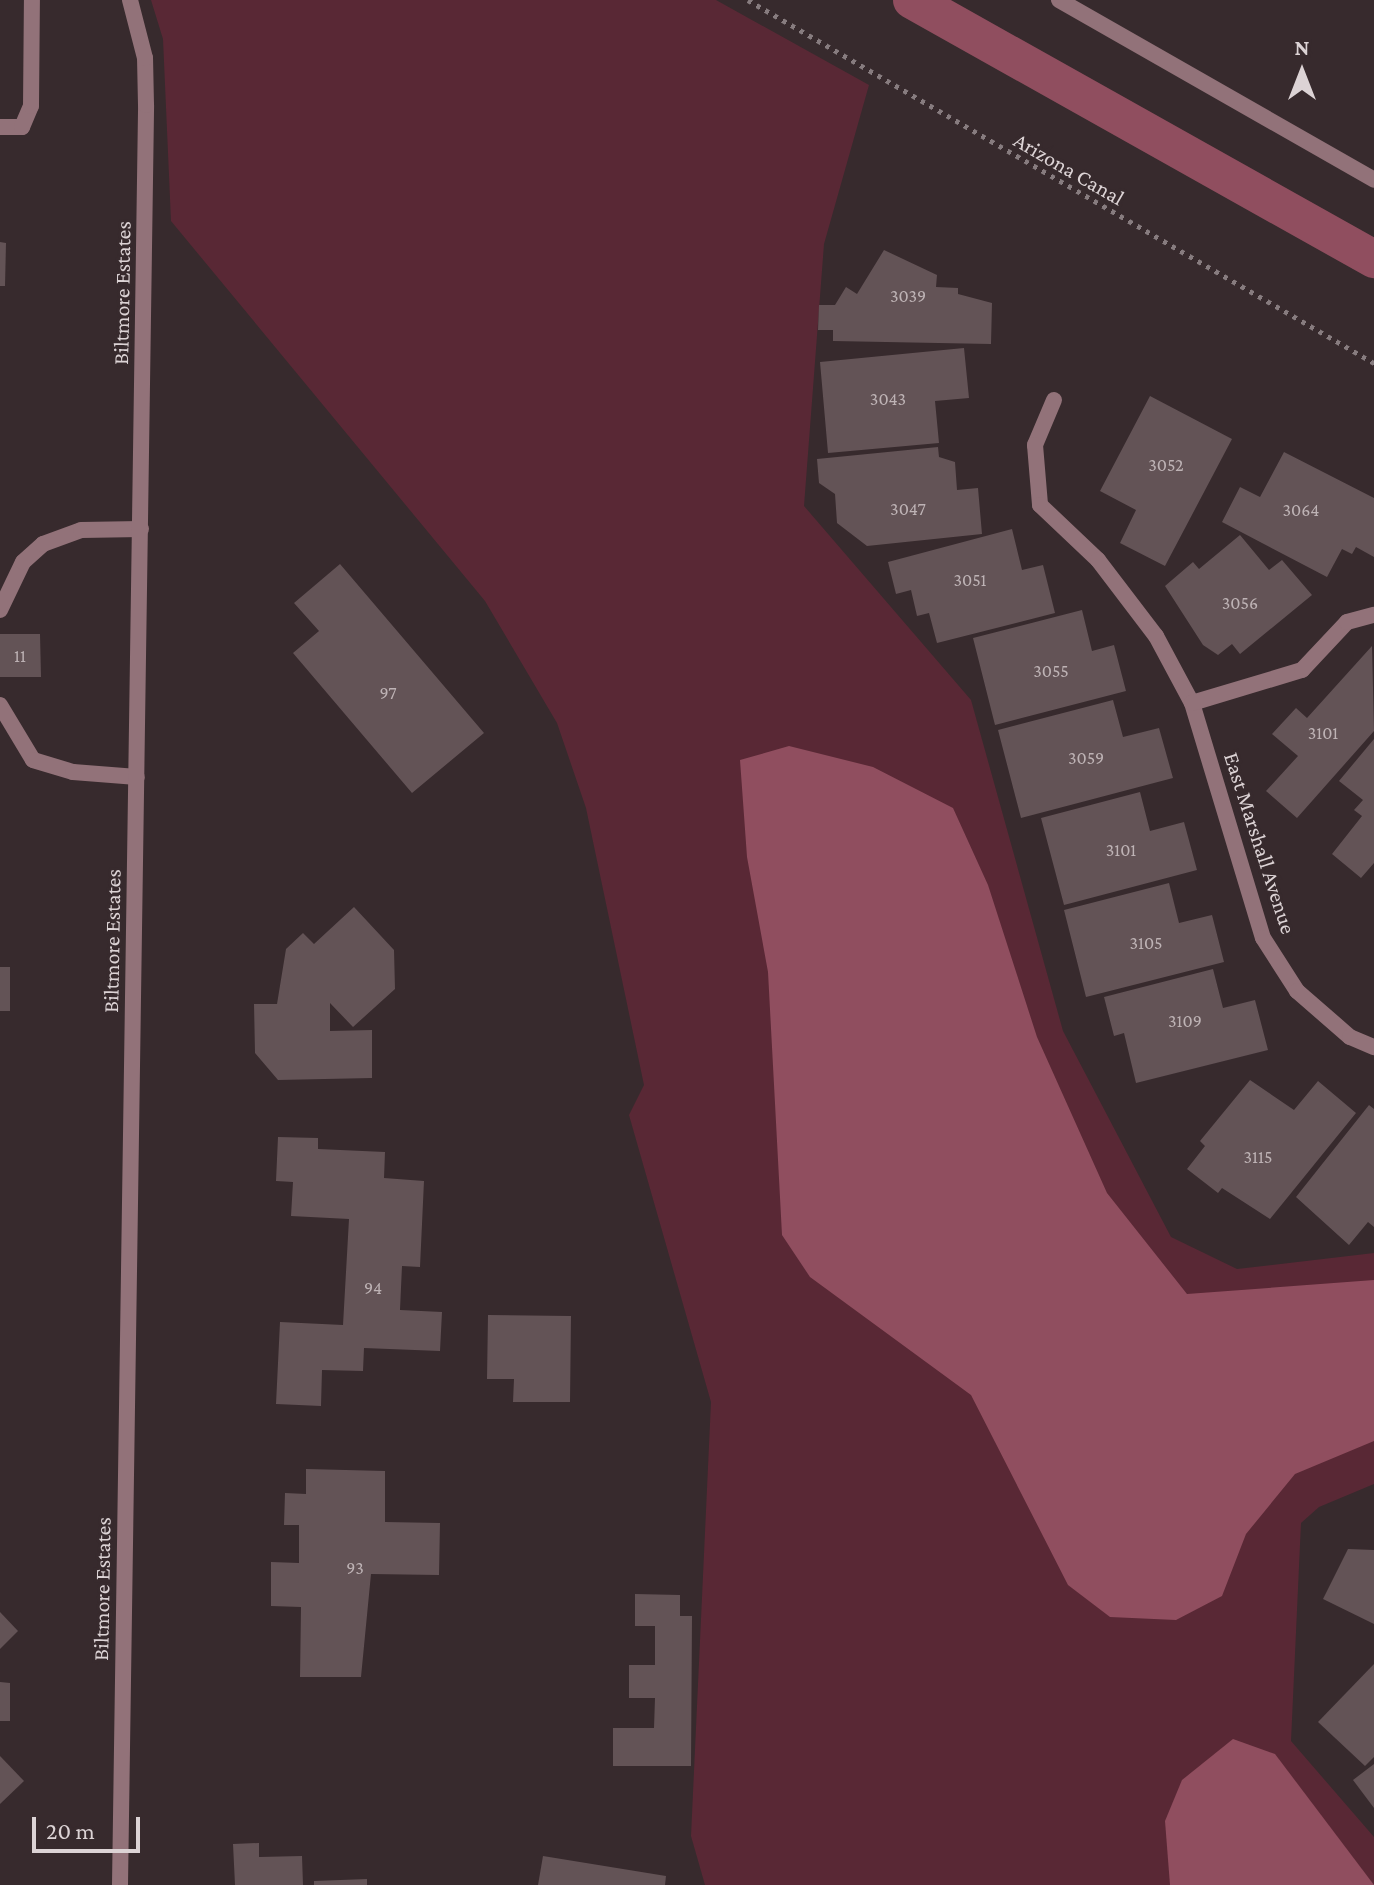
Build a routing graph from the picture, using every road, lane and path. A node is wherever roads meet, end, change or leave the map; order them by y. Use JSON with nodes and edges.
{"nodes":[{"id":1,"x":32,"y":0,"type":"edge"},
{"id":2,"x":130,"y":0,"type":"edge"},
{"id":3,"x":748,"y":0,"type":"edge"},
{"id":4,"x":1059,"y":0,"type":"edge"},
{"id":5,"x":0,"y":127,"type":"edge"},
{"id":6,"x":1374,"y":180,"type":"edge"},
{"id":7,"x":1374,"y":363,"type":"edge"},
{"id":8,"x":1054,"y":400,"type":"dead end"},
{"id":9,"x":141,"y":529,"type":"junction"},
{"id":10,"x":0,"y":610,"type":"edge"},
{"id":11,"x":1374,"y":615,"type":"edge"},
{"id":12,"x":1192,"y":703,"type":"junction"},
{"id":13,"x":0,"y":705,"type":"edge"},
{"id":14,"x":137,"y":777,"type":"junction"},
{"id":15,"x":1374,"y":1047,"type":"edge"},
{"id":16,"x":120,"y":1885,"type":"edge"}],
"edges":[{"from":1,"to":5,"type":"street"},
{"from":2,"to":9,"type":"street","name":"Biltmore Estates"},
{"from":3,"to":7,"type":"path","name":"Arizona Canal"},
{"from":4,"to":6,"type":"street"},
{"from":8,"to":12,"type":"street","name":"East Marshall Avenue"},
{"from":9,"to":10,"type":"street"},
{"from":9,"to":14,"type":"street","name":"Biltmore Estates"},
{"from":11,"to":12,"type":"street"},
{"from":12,"to":15,"type":"street","name":"East Marshall Avenue"},
{"from":13,"to":14,"type":"street"},
{"from":14,"to":16,"type":"street","name":"Biltmore Estates"}]}
